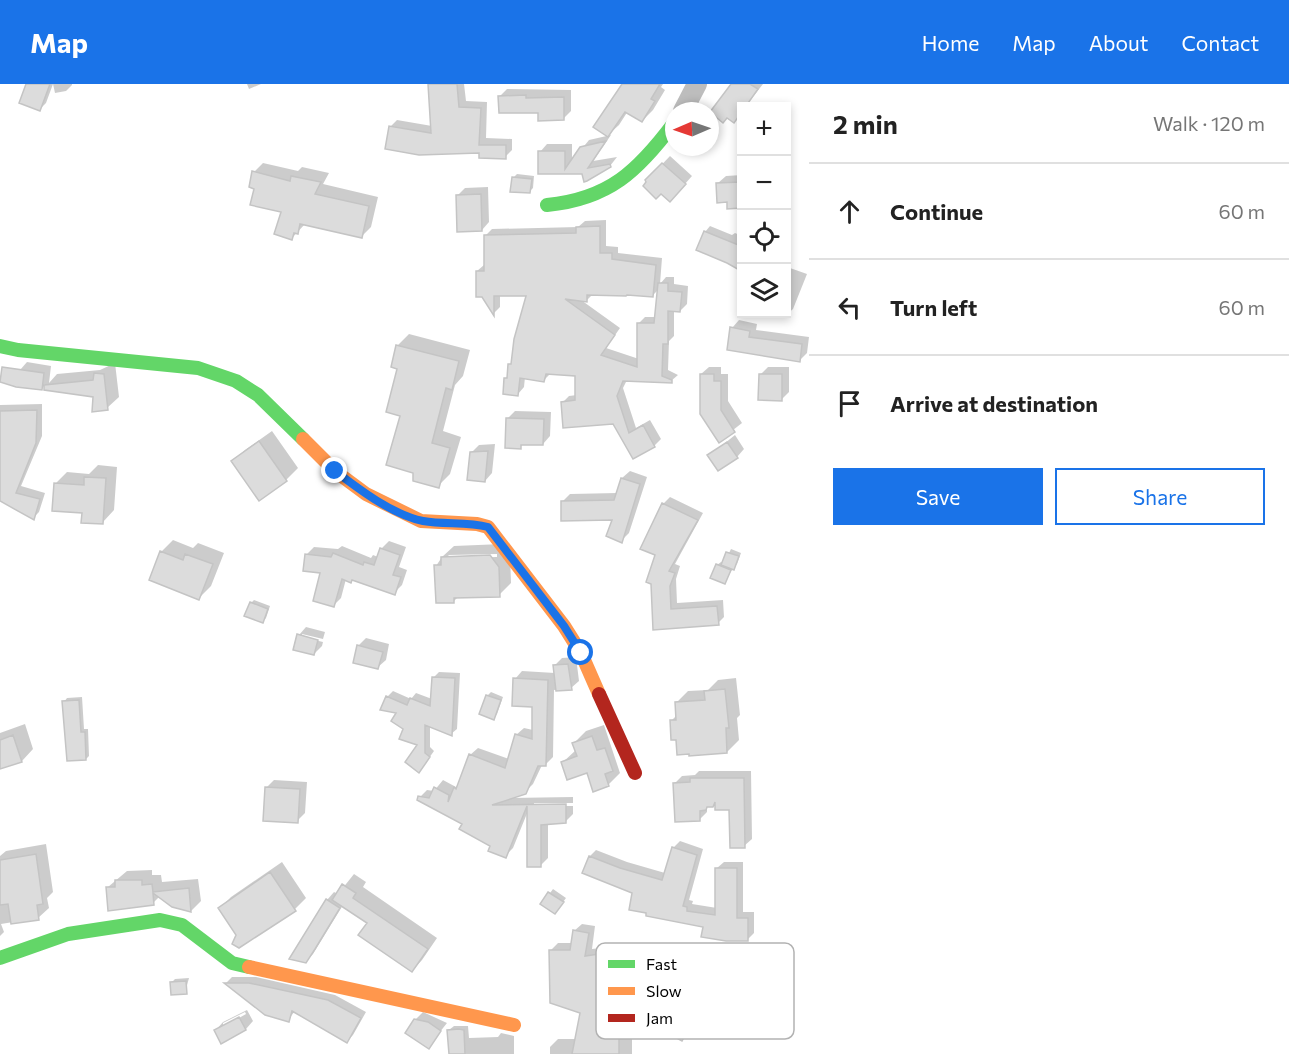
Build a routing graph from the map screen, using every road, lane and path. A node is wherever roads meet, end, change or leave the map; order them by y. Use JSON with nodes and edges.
{"nodes":[{"id":1,"x":697,"y":84,"type":"edge"},
{"id":2,"x":688,"y":102,"type":"edge"},
{"id":3,"x":665,"y":133,"type":"edge"},
{"id":4,"x":547,"y":205,"type":"dead end"},
{"id":5,"x":0,"y":346,"type":"edge"},
{"id":6,"x":635,"y":773,"type":"dead end"},
{"id":7,"x":0,"y":958,"type":"edge"},
{"id":8,"x":514,"y":1025,"type":"dead end"}],
"edges":[{"from":1,"to":2,"type":"street"},
{"from":3,"to":4,"type":"street"},
{"from":5,"to":6,"type":"street"},
{"from":7,"to":8,"type":"street"}]}
